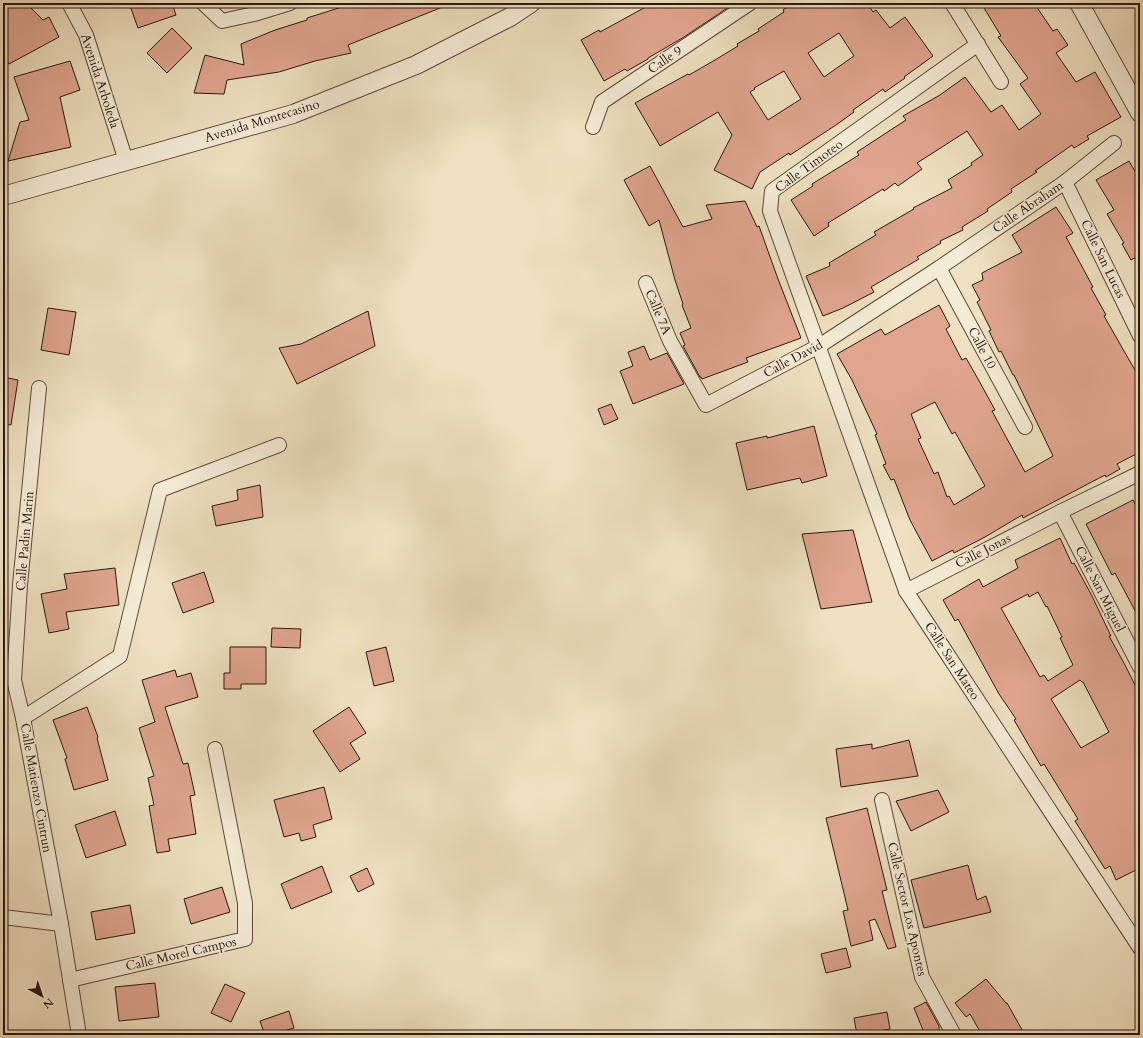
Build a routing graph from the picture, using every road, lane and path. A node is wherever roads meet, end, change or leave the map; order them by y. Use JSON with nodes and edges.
{"nodes":[{"id":1,"x":69,"y":3,"type":"edge"},
{"id":2,"x":203,"y":3,"type":"edge"},
{"id":3,"x":290,"y":3,"type":"edge"},
{"id":4,"x":531,"y":3,"type":"edge"},
{"id":5,"x":750,"y":3,"type":"edge"},
{"id":6,"x":952,"y":3,"type":"edge"},
{"id":7,"x":1078,"y":3,"type":"edge"},
{"id":8,"x":978,"y":44,"type":"junction"},
{"id":9,"x":1000,"y":82,"type":"dead end"},
{"id":10,"x":1140,"y":113,"type":"edge"},
{"id":11,"x":593,"y":127,"type":"dead end"},
{"id":12,"x":1114,"y":143,"type":"dead end"},
{"id":13,"x":126,"y":161,"type":"junction"},
{"id":14,"x":1065,"y":182,"type":"junction"},
{"id":15,"x":3,"y":196,"type":"edge"},
{"id":16,"x":939,"y":268,"type":"junction"},
{"id":17,"x":646,"y":283,"type":"dead end"},
{"id":18,"x":1140,"y":336,"type":"edge"},
{"id":19,"x":670,"y":341,"type":"joint"},
{"id":20,"x":819,"y":346,"type":"junction"},
{"id":21,"x":39,"y":388,"type":"dead end"},
{"id":22,"x":1025,"y":427,"type":"dead end"},
{"id":23,"x":280,"y":445,"type":"dead end"},
{"id":24,"x":1140,"y":473,"type":"edge"},
{"id":25,"x":1060,"y":512,"type":"junction"},
{"id":26,"x":906,"y":591,"type":"junction"},
{"id":27,"x":1140,"y":667,"type":"edge"},
{"id":28,"x":23,"y":718,"type":"junction"},
{"id":29,"x":215,"y":749,"type":"dead end"},
{"id":30,"x":882,"y":800,"type":"dead end"},
{"id":31,"x":3,"y":917,"type":"edge"},
{"id":32,"x":61,"y":924,"type":"junction"},
{"id":33,"x":1140,"y":948,"type":"edge"},
{"id":34,"x":70,"y":980,"type":"junction"},
{"id":35,"x":79,"y":1035,"type":"edge"},
{"id":36,"x":954,"y":1035,"type":"edge"}],
"edges":[{"from":1,"to":13,"type":"street","name":"Avenida Arboleda"},
{"from":2,"to":3,"type":"street"},
{"from":4,"to":13,"type":"street","name":"Avenida Montecasino"},
{"from":5,"to":11,"type":"street","name":"Calle 9"},
{"from":6,"to":8,"type":"street"},
{"from":7,"to":10,"type":"street"},
{"from":8,"to":9,"type":"street"},
{"from":8,"to":20,"type":"street","name":"Calle Timoteo"},
{"from":12,"to":14,"type":"street","name":"Calle Abraham"},
{"from":13,"to":15,"type":"street","name":"Avenida Montecasino"},
{"from":14,"to":16,"type":"street","name":"Calle Abraham"},
{"from":14,"to":18,"type":"street","name":"Calle San Lucas"},
{"from":16,"to":20,"type":"street","name":"Calle David"},
{"from":16,"to":22,"type":"street","name":"Calle 10"},
{"from":17,"to":19,"type":"street","name":"Calle 7A"},
{"from":19,"to":20,"type":"street","name":"Calle David"},
{"from":20,"to":26,"type":"street","name":"Calle San Mateo"},
{"from":21,"to":28,"type":"street","name":"Calle Padin Marin"},
{"from":23,"to":28,"type":"street","name":"Calle Matienzo Cintrun"},
{"from":24,"to":25,"type":"street"},
{"from":25,"to":26,"type":"street","name":"Calle Jonas"},
{"from":25,"to":27,"type":"street","name":"Calle San Miguel"},
{"from":26,"to":33,"type":"street","name":"Calle San Mateo"},
{"from":28,"to":32,"type":"street","name":"Calle Matienzo Cintrun"},
{"from":29,"to":34,"type":"street","name":"Calle Morel Campos"},
{"from":30,"to":36,"type":"street","name":"Calle Sector Los Apontes"},
{"from":31,"to":32,"type":"street"},
{"from":32,"to":34,"type":"street","name":"Calle Matienzo Cintrun"},
{"from":34,"to":35,"type":"street","name":"Calle Matienzo Cintrun"}]}
